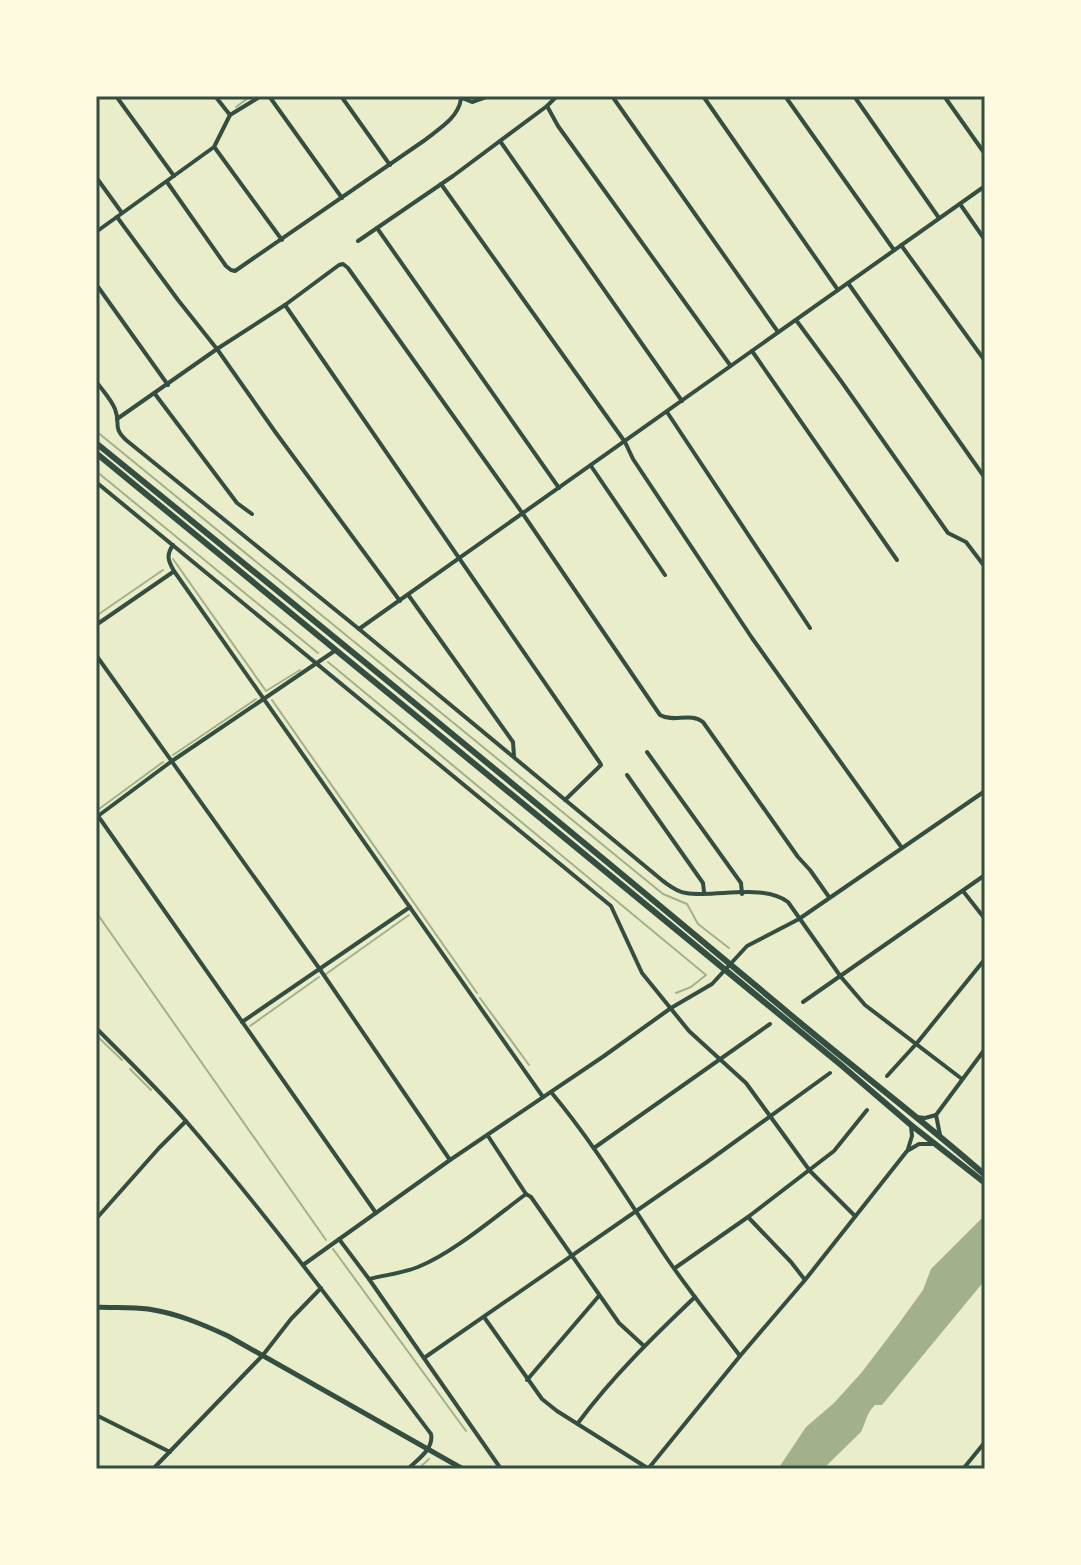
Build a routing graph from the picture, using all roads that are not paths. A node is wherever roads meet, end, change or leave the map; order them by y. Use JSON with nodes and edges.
{"nodes":[{"id":1,"x":116,"y":96,"type":"edge"},
{"id":2,"x":215,"y":96,"type":"edge"},
{"id":3,"x":261,"y":96,"type":"edge"},
{"id":4,"x":269,"y":96,"type":"edge"},
{"id":5,"x":341,"y":96,"type":"edge"},
{"id":6,"x":489,"y":96,"type":"edge"},
{"id":7,"x":557,"y":96,"type":"edge"},
{"id":8,"x":612,"y":96,"type":"edge"},
{"id":9,"x":703,"y":96,"type":"edge"},
{"id":10,"x":785,"y":96,"type":"edge"},
{"id":11,"x":854,"y":96,"type":"edge"},
{"id":12,"x":944,"y":96,"type":"edge"},
{"id":13,"x":459,"y":97,"type":"edge"},
{"id":14,"x":547,"y":106,"type":"junction"},
{"id":15,"x":230,"y":115,"type":"junction"},
{"id":16,"x":500,"y":141,"type":"junction"},
{"id":17,"x":214,"y":147,"type":"junction"},
{"id":18,"x":985,"y":154,"type":"edge"},
{"id":19,"x":390,"y":165,"type":"junction"},
{"id":20,"x":174,"y":176,"type":"junction"},
{"id":21,"x":96,"y":177,"type":"edge"},
{"id":22,"x":167,"y":182,"type":"junction"},
{"id":23,"x":441,"y":184,"type":"junction"},
{"id":24,"x":985,"y":186,"type":"edge"},
{"id":25,"x":342,"y":198,"type":"junction"},
{"id":26,"x":960,"y":204,"type":"junction"},
{"id":27,"x":122,"y":213,"type":"junction"},
{"id":28,"x":117,"y":217,"type":"junction"},
{"id":29,"x":939,"y":218,"type":"junction"},
{"id":30,"x":377,"y":228,"type":"junction"},
{"id":31,"x":96,"y":232,"type":"edge"},
{"id":32,"x":282,"y":240,"type":"junction"},
{"id":33,"x":985,"y":240,"type":"edge"},
{"id":34,"x":358,"y":241,"type":"dead end"},
{"id":35,"x":901,"y":245,"type":"junction"},
{"id":36,"x":894,"y":250,"type":"junction"},
{"id":37,"x":848,"y":283,"type":"junction"},
{"id":38,"x":96,"y":284,"type":"edge"},
{"id":39,"x":838,"y":290,"type":"junction"},
{"id":40,"x":285,"y":305,"type":"junction"},
{"id":41,"x":796,"y":320,"type":"junction"},
{"id":42,"x":778,"y":332,"type":"junction"},
{"id":43,"x":217,"y":349,"type":"junction"},
{"id":44,"x":752,"y":351,"type":"junction"},
{"id":45,"x":985,"y":361,"type":"edge"},
{"id":46,"x":731,"y":366,"type":"junction"},
{"id":47,"x":96,"y":381,"type":"edge"},
{"id":48,"x":168,"y":385,"type":"junction"},
{"id":49,"x":155,"y":394,"type":"junction"},
{"id":50,"x":682,"y":401,"type":"junction"},
{"id":51,"x":667,"y":412,"type":"junction"},
{"id":52,"x":117,"y":419,"type":"junction"},
{"id":53,"x":625,"y":442,"type":"junction"},
{"id":54,"x":96,"y":443,"type":"edge"},
{"id":55,"x":96,"y":453,"type":"edge"},
{"id":56,"x":591,"y":466,"type":"junction"},
{"id":57,"x":985,"y":478,"type":"edge"},
{"id":58,"x":96,"y":482,"type":"edge"},
{"id":59,"x":559,"y":488,"type":"junction"},
{"id":60,"x":252,"y":514,"type":"dead end"},
{"id":61,"x":523,"y":514,"type":"junction"},
{"id":62,"x":173,"y":545,"type":"junction"},
{"id":63,"x":460,"y":558,"type":"junction"},
{"id":64,"x":897,"y":560,"type":"dead end"},
{"id":65,"x":985,"y":567,"type":"edge"},
{"id":66,"x":174,"y":571,"type":"junction"},
{"id":67,"x":665,"y":575,"type":"dead end"},
{"id":68,"x":409,"y":596,"type":"junction"},
{"id":69,"x":400,"y":601,"type":"junction"},
{"id":70,"x":96,"y":625,"type":"edge"},
{"id":71,"x":810,"y":628,"type":"dead end"},
{"id":72,"x":359,"y":629,"type":"junction"},
{"id":73,"x":341,"y":642,"type":"junction"},
{"id":74,"x":335,"y":650,"type":"junction"},
{"id":75,"x":96,"y":655,"type":"edge"},
{"id":76,"x":315,"y":663,"type":"junction"},
{"id":77,"x":264,"y":698,"type":"junction"},
{"id":78,"x":647,"y":752,"type":"dead end"},
{"id":79,"x":514,"y":757,"type":"junction"},
{"id":80,"x":172,"y":761,"type":"junction"},
{"id":81,"x":627,"y":775,"type":"dead end"},
{"id":82,"x":985,"y":791,"type":"edge"},
{"id":83,"x":565,"y":800,"type":"junction"},
{"id":84,"x":97,"y":814,"type":"edge"},
{"id":85,"x":902,"y":848,"type":"junction"},
{"id":86,"x":985,"y":875,"type":"edge"},
{"id":87,"x":963,"y":891,"type":"junction"},
{"id":88,"x":704,"y":893,"type":"junction"},
{"id":89,"x":742,"y":894,"type":"junction"},
{"id":90,"x":829,"y":897,"type":"junction"},
{"id":91,"x":410,"y":907,"type":"junction"},
{"id":92,"x":799,"y":919,"type":"junction"},
{"id":93,"x":985,"y":919,"type":"edge"},
{"id":94,"x":985,"y":959,"type":"edge"},
{"id":95,"x":731,"y":964,"type":"junction"},
{"id":96,"x":319,"y":968,"type":"junction"},
{"id":97,"x":725,"y":971,"type":"junction"},
{"id":98,"x":841,"y":977,"type":"junction"},
{"id":99,"x":803,"y":1002,"type":"dead end"},
{"id":100,"x":671,"y":1008,"type":"junction"},
{"id":101,"x":242,"y":1022,"type":"junction"},
{"id":102,"x":770,"y":1024,"type":"dead end"},
{"id":103,"x":96,"y":1028,"type":"edge"},
{"id":104,"x":917,"y":1043,"type":"junction"},
{"id":105,"x":985,"y":1049,"type":"edge"},
{"id":106,"x":720,"y":1061,"type":"junction"},
{"id":107,"x":830,"y":1073,"type":"dead end"},
{"id":108,"x":887,"y":1076,"type":"dead end"},
{"id":109,"x":962,"y":1079,"type":"junction"},
{"id":110,"x":551,"y":1092,"type":"junction"},
{"id":111,"x":543,"y":1097,"type":"junction"},
{"id":112,"x":867,"y":1110,"type":"dead end"},
{"id":113,"x":936,"y":1115,"type":"junction"},
{"id":114,"x":771,"y":1117,"type":"junction"},
{"id":115,"x":917,"y":1117,"type":"junction"},
{"id":116,"x":186,"y":1121,"type":"junction"},
{"id":117,"x":911,"y":1125,"type":"junction"},
{"id":118,"x":940,"y":1135,"type":"junction"},
{"id":119,"x":488,"y":1136,"type":"junction"},
{"id":120,"x":936,"y":1145,"type":"junction"},
{"id":121,"x":594,"y":1148,"type":"junction"},
{"id":122,"x":907,"y":1151,"type":"junction"},
{"id":123,"x":450,"y":1160,"type":"junction"},
{"id":124,"x":810,"y":1171,"type":"junction"},
{"id":125,"x":985,"y":1175,"type":"edge"},
{"id":126,"x":985,"y":1183,"type":"edge"},
{"id":127,"x":526,"y":1194,"type":"junction"},
{"id":128,"x":636,"y":1210,"type":"junction"},
{"id":129,"x":376,"y":1213,"type":"junction"},
{"id":130,"x":855,"y":1216,"type":"junction"},
{"id":131,"x":748,"y":1217,"type":"junction"},
{"id":132,"x":96,"y":1219,"type":"edge"},
{"id":133,"x":339,"y":1239,"type":"junction"},
{"id":134,"x":572,"y":1256,"type":"junction"},
{"id":135,"x":303,"y":1265,"type":"junction"},
{"id":136,"x":675,"y":1268,"type":"junction"},
{"id":137,"x":369,"y":1279,"type":"junction"},
{"id":138,"x":805,"y":1280,"type":"junction"},
{"id":139,"x":321,"y":1288,"type":"junction"},
{"id":140,"x":599,"y":1296,"type":"junction"},
{"id":141,"x":695,"y":1297,"type":"junction"},
{"id":142,"x":96,"y":1307,"type":"edge"},
{"id":143,"x":484,"y":1317,"type":"junction"},
{"id":144,"x":644,"y":1346,"type":"junction"},
{"id":145,"x":263,"y":1355,"type":"junction"},
{"id":146,"x":740,"y":1356,"type":"junction"},
{"id":147,"x":424,"y":1358,"type":"junction"},
{"id":148,"x":527,"y":1380,"type":"junction"},
{"id":149,"x":96,"y":1415,"type":"edge"},
{"id":150,"x":578,"y":1423,"type":"junction"},
{"id":151,"x":985,"y":1442,"type":"edge"},
{"id":152,"x":428,"y":1450,"type":"junction"},
{"id":153,"x":170,"y":1452,"type":"junction"},
{"id":154,"x":153,"y":1469,"type":"edge"},
{"id":155,"x":408,"y":1469,"type":"edge"},
{"id":156,"x":463,"y":1469,"type":"edge"},
{"id":157,"x":501,"y":1469,"type":"edge"},
{"id":158,"x":649,"y":1469,"type":"edge"},
{"id":159,"x":963,"y":1469,"type":"edge"}],
"edges":[{"from":1,"to":20,"type":"street"},
{"from":2,"to":15,"type":"street"},
{"from":3,"to":15,"type":"street"},
{"from":4,"to":25,"type":"street"},
{"from":5,"to":19,"type":"street"},
{"from":6,"to":13,"type":"street"},
{"from":7,"to":14,"type":"street"},
{"from":8,"to":42,"type":"street"},
{"from":9,"to":39,"type":"street"},
{"from":10,"to":36,"type":"street"},
{"from":11,"to":29,"type":"street"},
{"from":12,"to":18,"type":"street"},
{"from":13,"to":19,"type":"street"},
{"from":14,"to":16,"type":"street"},
{"from":14,"to":46,"type":"street"},
{"from":15,"to":17,"type":"street"},
{"from":16,"to":23,"type":"street"},
{"from":16,"to":50,"type":"street"},
{"from":17,"to":20,"type":"street"},
{"from":17,"to":32,"type":"street"},
{"from":19,"to":25,"type":"street"},
{"from":20,"to":22,"type":"street"},
{"from":21,"to":27,"type":"street"},
{"from":22,"to":27,"type":"street"},
{"from":22,"to":32,"type":"street"},
{"from":23,"to":30,"type":"street"},
{"from":23,"to":53,"type":"street"},
{"from":24,"to":26,"type":"street"},
{"from":25,"to":32,"type":"street"},
{"from":26,"to":29,"type":"street"},
{"from":26,"to":33,"type":"street"},
{"from":27,"to":28,"type":"street"},
{"from":28,"to":31,"type":"street"},
{"from":28,"to":43,"type":"street"},
{"from":29,"to":35,"type":"street"},
{"from":30,"to":34,"type":"street"},
{"from":30,"to":59,"type":"street"},
{"from":35,"to":36,"type":"street"},
{"from":35,"to":45,"type":"street"},
{"from":36,"to":37,"type":"street"},
{"from":37,"to":39,"type":"street"},
{"from":37,"to":57,"type":"street"},
{"from":38,"to":48,"type":"street"},
{"from":39,"to":41,"type":"street"},
{"from":40,"to":43,"type":"street"},
{"from":40,"to":61,"type":"street"},
{"from":40,"to":63,"type":"street"},
{"from":41,"to":42,"type":"street"},
{"from":41,"to":65,"type":"street"},
{"from":42,"to":44,"type":"street"},
{"from":43,"to":48,"type":"street"},
{"from":43,"to":69,"type":"street"},
{"from":44,"to":46,"type":"street"},
{"from":44,"to":64,"type":"street"},
{"from":46,"to":50,"type":"street"},
{"from":47,"to":52,"type":"street"},
{"from":48,"to":49,"type":"street"},
{"from":49,"to":52,"type":"street"},
{"from":49,"to":60,"type":"street"},
{"from":50,"to":51,"type":"street"},
{"from":51,"to":53,"type":"street"},
{"from":51,"to":71,"type":"street"},
{"from":52,"to":72,"type":"street"},
{"from":53,"to":56,"type":"street"},
{"from":53,"to":85,"type":"street"},
{"from":54,"to":73,"type":"main road"},
{"from":55,"to":74,"type":"main road"},
{"from":56,"to":59,"type":"street"},
{"from":56,"to":67,"type":"street"},
{"from":58,"to":62,"type":"street"},
{"from":59,"to":61,"type":"street"},
{"from":61,"to":63,"type":"street"},
{"from":61,"to":90,"type":"street"},
{"from":62,"to":66,"type":"street"},
{"from":62,"to":76,"type":"street"},
{"from":63,"to":68,"type":"street"},
{"from":63,"to":83,"type":"street"},
{"from":66,"to":70,"type":"street"},
{"from":66,"to":77,"type":"street"},
{"from":68,"to":69,"type":"street"},
{"from":68,"to":79,"type":"street"},
{"from":69,"to":72,"type":"street"},
{"from":72,"to":79,"type":"street"},
{"from":73,"to":74,"type":"street"},
{"from":73,"to":95,"type":"main road"},
{"from":74,"to":76,"type":"street"},
{"from":74,"to":97,"type":"main road"},
{"from":75,"to":80,"type":"street"},
{"from":76,"to":77,"type":"street"},
{"from":76,"to":100,"type":"street"},
{"from":77,"to":80,"type":"street"},
{"from":77,"to":91,"type":"street"},
{"from":78,"to":89,"type":"street"},
{"from":79,"to":83,"type":"street"},
{"from":80,"to":84,"type":"street"},
{"from":80,"to":96,"type":"street"},
{"from":81,"to":88,"type":"street"},
{"from":82,"to":85,"type":"street"},
{"from":83,"to":88,"type":"street"},
{"from":84,"to":101,"type":"street"},
{"from":85,"to":90,"type":"street"},
{"from":86,"to":87,"type":"street"},
{"from":87,"to":93,"type":"street"},
{"from":87,"to":98,"type":"street"},
{"from":88,"to":89,"type":"street"},
{"from":89,"to":92,"type":"street"},
{"from":90,"to":92,"type":"street"},
{"from":91,"to":96,"type":"street"},
{"from":91,"to":111,"type":"street"},
{"from":92,"to":95,"type":"street"},
{"from":92,"to":98,"type":"street"},
{"from":94,"to":104,"type":"street"},
{"from":95,"to":97,"type":"street"},
{"from":95,"to":115,"type":"main road"},
{"from":96,"to":101,"type":"street"},
{"from":96,"to":123,"type":"street"},
{"from":97,"to":100,"type":"street"},
{"from":97,"to":117,"type":"main road"},
{"from":98,"to":99,"type":"street"},
{"from":98,"to":104,"type":"street"},
{"from":100,"to":106,"type":"street"},
{"from":100,"to":110,"type":"street"},
{"from":101,"to":129,"type":"street"},
{"from":102,"to":106,"type":"street"},
{"from":103,"to":116,"type":"street"},
{"from":104,"to":108,"type":"street"},
{"from":104,"to":109,"type":"street"},
{"from":105,"to":109,"type":"street"},
{"from":106,"to":114,"type":"street"},
{"from":106,"to":121,"type":"street"},
{"from":107,"to":114,"type":"street"},
{"from":109,"to":113,"type":"street"},
{"from":110,"to":111,"type":"street"},
{"from":110,"to":121,"type":"street"},
{"from":111,"to":119,"type":"street"},
{"from":112,"to":124,"type":"street"},
{"from":113,"to":115,"type":"street"},
{"from":113,"to":118,"type":"street"},
{"from":114,"to":124,"type":"street"},
{"from":114,"to":128,"type":"street"},
{"from":115,"to":118,"type":"main road"},
{"from":116,"to":132,"type":"street"},
{"from":116,"to":135,"type":"street"},
{"from":117,"to":120,"type":"main road"},
{"from":117,"to":122,"type":"street"},
{"from":118,"to":125,"type":"main road"},
{"from":119,"to":123,"type":"street"},
{"from":119,"to":127,"type":"street"},
{"from":120,"to":122,"type":"street"},
{"from":120,"to":126,"type":"main road"},
{"from":121,"to":128,"type":"street"},
{"from":122,"to":130,"type":"street"},
{"from":123,"to":129,"type":"street"},
{"from":124,"to":130,"type":"street"},
{"from":124,"to":131,"type":"street"},
{"from":127,"to":134,"type":"street"},
{"from":127,"to":137,"type":"street"},
{"from":128,"to":134,"type":"street"},
{"from":128,"to":136,"type":"street"},
{"from":129,"to":133,"type":"street"},
{"from":130,"to":138,"type":"street"},
{"from":131,"to":136,"type":"street"},
{"from":131,"to":138,"type":"street"},
{"from":133,"to":135,"type":"street"},
{"from":133,"to":137,"type":"street"},
{"from":134,"to":140,"type":"street"},
{"from":134,"to":143,"type":"street"},
{"from":135,"to":139,"type":"street"},
{"from":136,"to":141,"type":"street"},
{"from":137,"to":147,"type":"street"},
{"from":138,"to":146,"type":"street"},
{"from":139,"to":145,"type":"street"},
{"from":139,"to":152,"type":"street"},
{"from":140,"to":144,"type":"street"},
{"from":140,"to":148,"type":"street"},
{"from":141,"to":144,"type":"street"},
{"from":141,"to":146,"type":"street"},
{"from":142,"to":145,"type":"street"},
{"from":143,"to":147,"type":"street"},
{"from":143,"to":148,"type":"street"},
{"from":144,"to":150,"type":"street"},
{"from":145,"to":152,"type":"street"},
{"from":145,"to":153,"type":"street"},
{"from":146,"to":158,"type":"street"},
{"from":147,"to":157,"type":"street"},
{"from":148,"to":150,"type":"street"},
{"from":149,"to":153,"type":"street"},
{"from":150,"to":158,"type":"street"},
{"from":151,"to":159,"type":"street"},
{"from":152,"to":155,"type":"street"},
{"from":152,"to":156,"type":"street"},
{"from":153,"to":154,"type":"street"}]}
